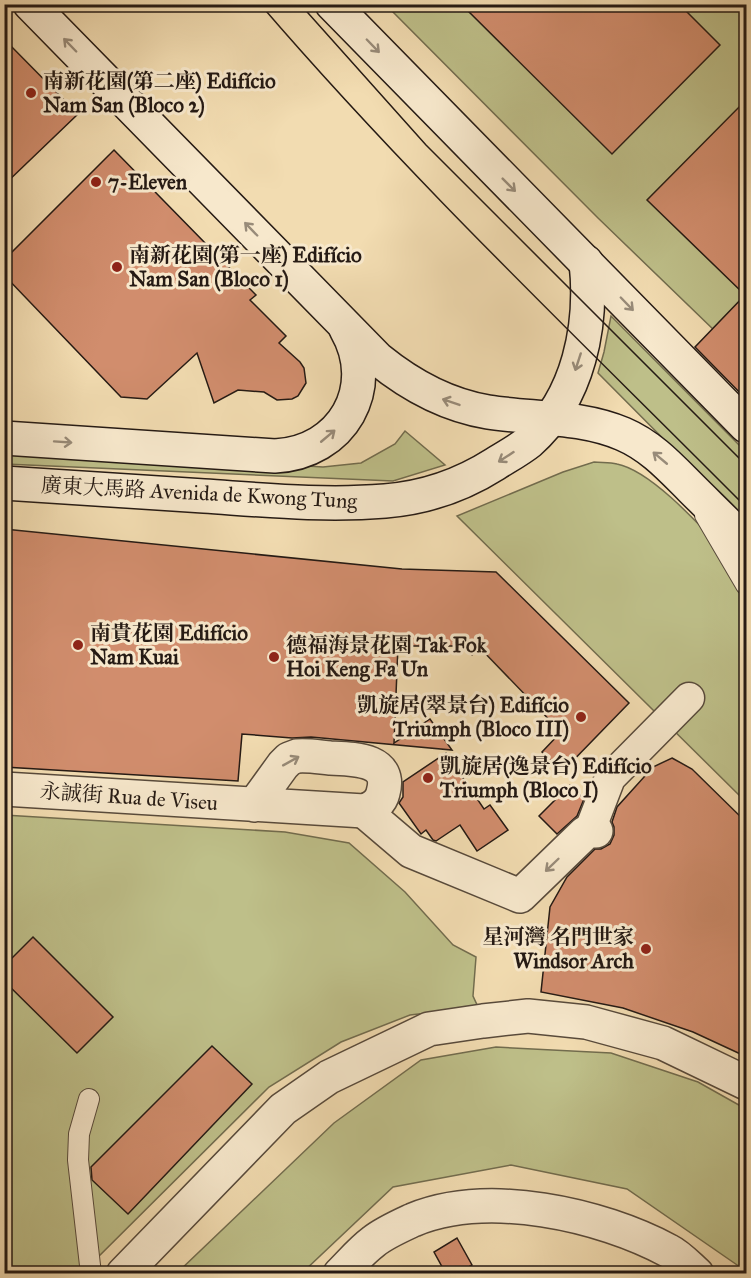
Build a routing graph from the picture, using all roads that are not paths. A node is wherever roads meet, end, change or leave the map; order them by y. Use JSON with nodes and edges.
{"nodes":[{"id":1,"x":332,"y":4,"type":"edge"},
{"id":2,"x":38,"y":9,"type":"edge"},
{"id":3,"x":586,"y":262,"type":"junction"},
{"id":4,"x":336,"y":315,"type":"junction"},
{"id":5,"x":549,"y":419,"type":"junction"},
{"id":6,"x":747,"y":426,"type":"edge"},
{"id":7,"x":4,"y":438,"type":"edge"},
{"id":8,"x":684,"y":481,"type":"junction"},
{"id":9,"x":4,"y":483,"type":"edge"},
{"id":10,"x":747,"y":543,"type":"edge"},
{"id":11,"x":747,"y":585,"type":"edge"},
{"id":12,"x":689,"y":698,"type":"dead end"},
{"id":13,"x":4,"y":789,"type":"edge"},
{"id":14,"x":254,"y":805,"type":"junction"},
{"id":15,"x":364,"y":811,"type":"junction"},
{"id":16,"x":593,"y":830,"type":"joint"},
{"id":17,"x":747,"y":1083,"type":"edge"},
{"id":18,"x":89,"y":1099,"type":"dead end"},
{"id":19,"x":91,"y":1274,"type":"edge"},
{"id":20,"x":123,"y":1274,"type":"edge"},
{"id":21,"x":340,"y":1274,"type":"edge"},
{"id":22,"x":698,"y":1274,"type":"edge"}],
"edges":[{"from":1,"to":3,"type":"main road","one_way":true},
{"from":4,"to":2,"type":"main road","one_way":true},
{"from":3,"to":5,"type":"main road","name":"廣東大馬路 Avenida de Kwong Tung","one_way":true},
{"from":3,"to":6,"type":"main road","one_way":true},
{"from":5,"to":4,"type":"main road","one_way":true},
{"from":7,"to":4,"type":"main road","name":"廣東大馬路 Avenida de Kwong Tung","one_way":true},
{"from":8,"to":5,"type":"main road","one_way":true},
{"from":5,"to":9,"type":"main road","name":"廣東大馬路 Avenida de Kwong Tung","one_way":true},
{"from":8,"to":10,"type":"main road"},
{"from":8,"to":11,"type":"lane"},
{"from":12,"to":16,"type":"street"},
{"from":13,"to":14,"type":"main road","name":"永誠街 Rua de Viseu"},
{"from":14,"to":15,"type":"main road","name":"永誠街 Rua de Viseu"},
{"from":14,"to":15,"type":"main road","one_way":true},
{"from":16,"to":15,"type":"main road","one_way":true},
{"from":17,"to":20,"type":"main road"},
{"from":18,"to":19,"type":"lane"},
{"from":21,"to":22,"type":"main road"}]}
